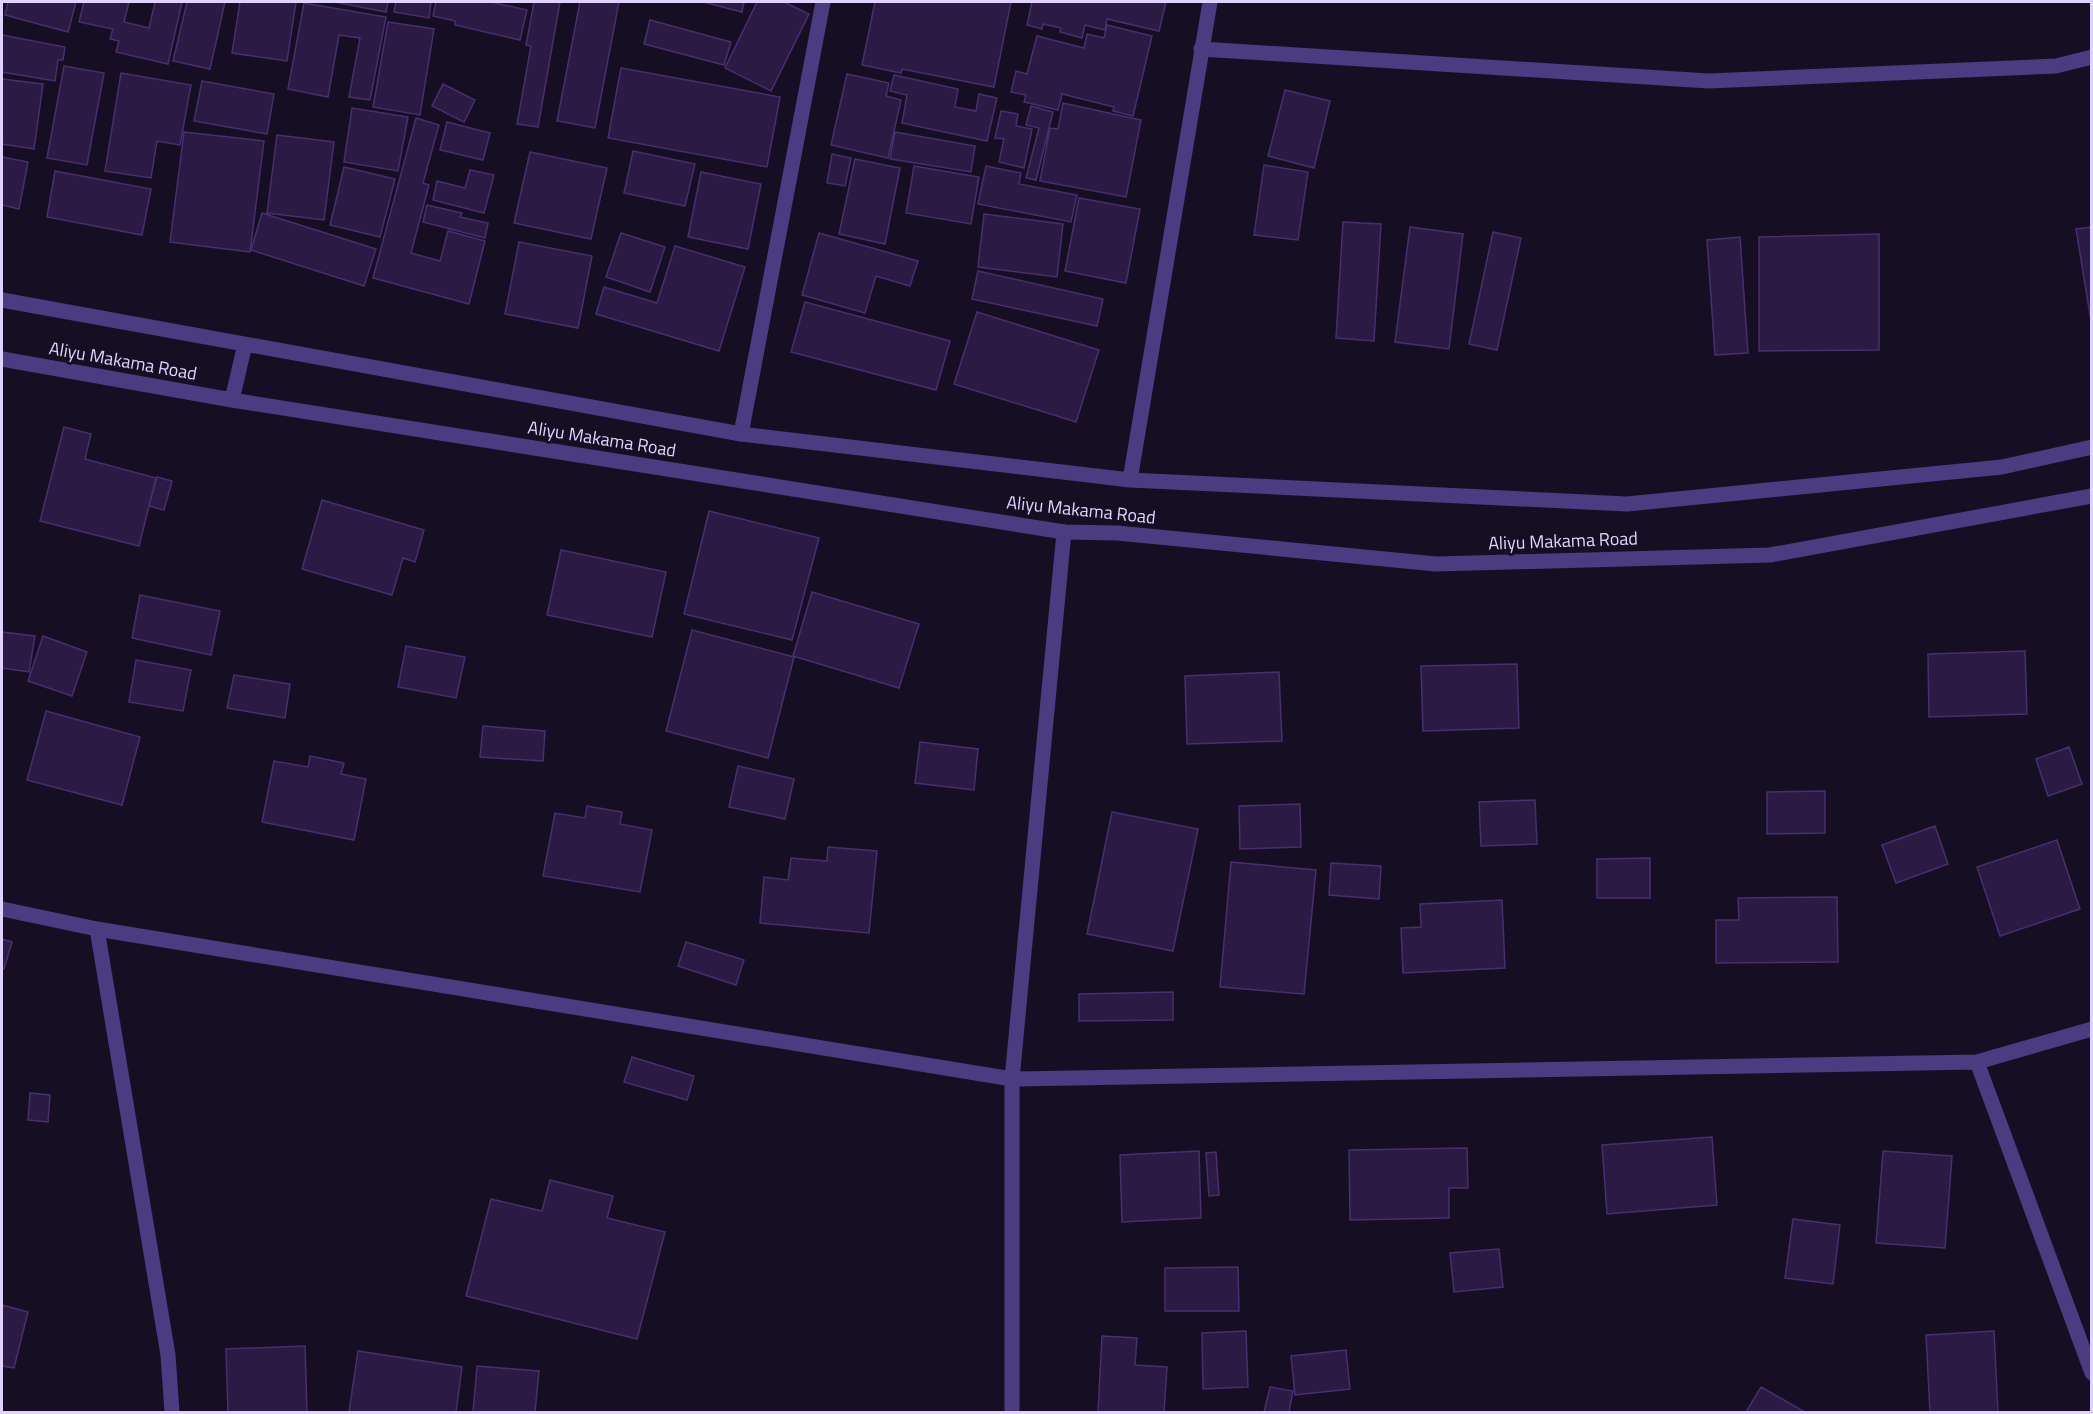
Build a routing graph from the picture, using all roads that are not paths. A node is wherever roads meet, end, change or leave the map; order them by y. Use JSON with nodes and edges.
{"nodes":[{"id":1,"x":823,"y":2,"type":"edge"},
{"id":2,"x":1210,"y":2,"type":"edge"},
{"id":3,"x":1201,"y":49,"type":"junction"},
{"id":4,"x":2091,"y":57,"type":"edge"},
{"id":5,"x":2,"y":300,"type":"edge"},
{"id":6,"x":245,"y":344,"type":"junction"},
{"id":7,"x":2,"y":359,"type":"edge"},
{"id":8,"x":232,"y":400,"type":"junction"},
{"id":9,"x":741,"y":434,"type":"junction"},
{"id":10,"x":2091,"y":447,"type":"edge"},
{"id":11,"x":1130,"y":480,"type":"junction"},
{"id":12,"x":2091,"y":496,"type":"edge"},
{"id":13,"x":1064,"y":532,"type":"junction"},
{"id":14,"x":2,"y":909,"type":"edge"},
{"id":15,"x":97,"y":929,"type":"junction"},
{"id":16,"x":2091,"y":1029,"type":"edge"},
{"id":17,"x":1977,"y":1062,"type":"junction"},
{"id":18,"x":1012,"y":1079,"type":"junction"},
{"id":19,"x":2091,"y":1373,"type":"edge"},
{"id":20,"x":172,"y":1413,"type":"edge"},
{"id":21,"x":1012,"y":1413,"type":"edge"}],
"edges":[{"from":1,"to":9,"type":"street"},
{"from":2,"to":3,"type":"street"},
{"from":3,"to":4,"type":"street"},
{"from":3,"to":11,"type":"street"},
{"from":5,"to":6,"type":"street","name":"Aliyu Makama Road"},
{"from":6,"to":8,"type":"street"},
{"from":6,"to":9,"type":"street","name":"Aliyu Makama Road"},
{"from":7,"to":8,"type":"street","name":"Aliyu Makama Road"},
{"from":8,"to":13,"type":"street","name":"Aliyu Makama Road"},
{"from":9,"to":11,"type":"street","name":"Aliyu Makama Road"},
{"from":10,"to":11,"type":"street","name":"Aliyu Makama Road"},
{"from":12,"to":13,"type":"street","name":"Aliyu Makama Road"},
{"from":13,"to":18,"type":"street"},
{"from":14,"to":15,"type":"street"},
{"from":15,"to":18,"type":"street"},
{"from":15,"to":20,"type":"street"},
{"from":16,"to":17,"type":"street"},
{"from":17,"to":18,"type":"street"},
{"from":17,"to":19,"type":"street"},
{"from":18,"to":21,"type":"street"}]}
